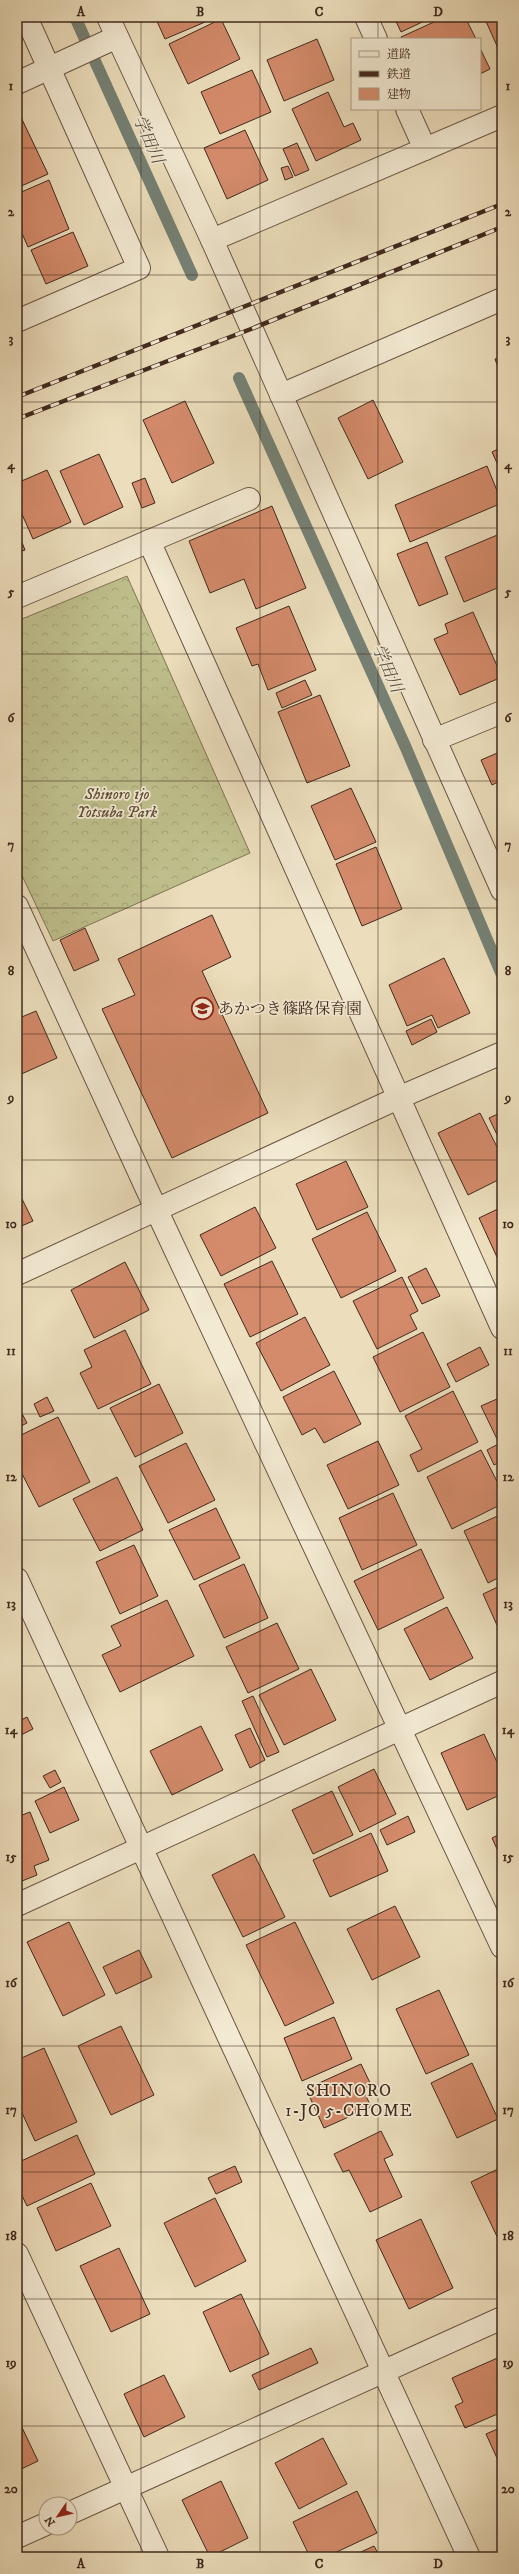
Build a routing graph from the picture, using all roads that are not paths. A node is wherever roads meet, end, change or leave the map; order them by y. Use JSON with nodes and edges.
{"nodes":[{"id":1,"x":26,"y":17,"type":"edge"},
{"id":2,"x":108,"y":17,"type":"edge"},
{"id":3,"x":366,"y":17,"type":"edge"},
{"id":4,"x":117,"y":37,"type":"junction"},
{"id":5,"x":376,"y":38,"type":"edge"},
{"id":6,"x":49,"y":68,"type":"junction"},
{"id":7,"x":17,"y":83,"type":"edge"},
{"id":8,"x":407,"y":110,"type":"edge"},
{"id":9,"x":502,"y":116,"type":"edge"},
{"id":10,"x":425,"y":149,"type":"junction"},
{"id":11,"x":212,"y":240,"type":"junction"},
{"id":12,"x":502,"y":299,"type":"edge"},
{"id":13,"x":17,"y":321,"type":"edge"},
{"id":14,"x":281,"y":395,"type":"junction"},
{"id":15,"x":249,"y":498,"type":"dead end"},
{"id":16,"x":149,"y":541,"type":"junction"},
{"id":17,"x":17,"y":597,"type":"edge"},
{"id":18,"x":502,"y":712,"type":"edge"},
{"id":19,"x":434,"y":740,"type":"junction"},
{"id":20,"x":502,"y":890,"type":"edge"},
{"id":21,"x":17,"y":906,"type":"edge"},
{"id":22,"x":502,"y":1053,"type":"edge"},
{"id":23,"x":398,"y":1098,"type":"junction"},
{"id":24,"x":156,"y":1209,"type":"junction"},
{"id":25,"x":17,"y":1274,"type":"edge"},
{"id":26,"x":502,"y":1328,"type":"edge"},
{"id":27,"x":17,"y":1579,"type":"edge"},
{"id":28,"x":502,"y":1682,"type":"edge"},
{"id":29,"x":401,"y":1729,"type":"junction"},
{"id":30,"x":142,"y":1847,"type":"junction"},
{"id":31,"x":17,"y":1904,"type":"edge"},
{"id":32,"x":502,"y":1947,"type":"edge"},
{"id":33,"x":17,"y":2254,"type":"edge"},
{"id":34,"x":502,"y":2318,"type":"edge"},
{"id":35,"x":383,"y":2372,"type":"junction"},
{"id":36,"x":125,"y":2488,"type":"junction"},
{"id":37,"x":78,"y":2509,"type":"edge"},
{"id":38,"x":38,"y":2528,"type":"edge"},
{"id":39,"x":17,"y":2537,"type":"edge"},
{"id":40,"x":158,"y":2557,"type":"edge"},
{"id":41,"x":469,"y":2557,"type":"edge"}],
"edges":[{"from":1,"to":6,"type":"street"},
{"from":2,"to":4,"type":"street"},
{"from":3,"to":5,"type":"street"},
{"from":4,"to":6,"type":"street"},
{"from":4,"to":11,"type":"street"},
{"from":6,"to":7,"type":"street"},
{"from":6,"to":13,"type":"street"},
{"from":8,"to":10,"type":"street"},
{"from":9,"to":10,"type":"street"},
{"from":10,"to":11,"type":"street"},
{"from":11,"to":14,"type":"street"},
{"from":12,"to":14,"type":"street"},
{"from":14,"to":19,"type":"street"},
{"from":15,"to":16,"type":"street"},
{"from":16,"to":17,"type":"street"},
{"from":16,"to":23,"type":"street"},
{"from":18,"to":19,"type":"street"},
{"from":19,"to":20,"type":"street"},
{"from":21,"to":24,"type":"street"},
{"from":22,"to":23,"type":"street"},
{"from":23,"to":24,"type":"street"},
{"from":23,"to":26,"type":"street"},
{"from":24,"to":25,"type":"street"},
{"from":24,"to":29,"type":"street"},
{"from":27,"to":30,"type":"street"},
{"from":28,"to":29,"type":"street"},
{"from":29,"to":30,"type":"street"},
{"from":29,"to":32,"type":"street"},
{"from":30,"to":31,"type":"street"},
{"from":30,"to":35,"type":"street"},
{"from":33,"to":36,"type":"street"},
{"from":34,"to":35,"type":"street"},
{"from":35,"to":36,"type":"street"},
{"from":35,"to":41,"type":"street"},
{"from":36,"to":37,"type":"street"},
{"from":36,"to":40,"type":"street"},
{"from":38,"to":39,"type":"street"}]}
